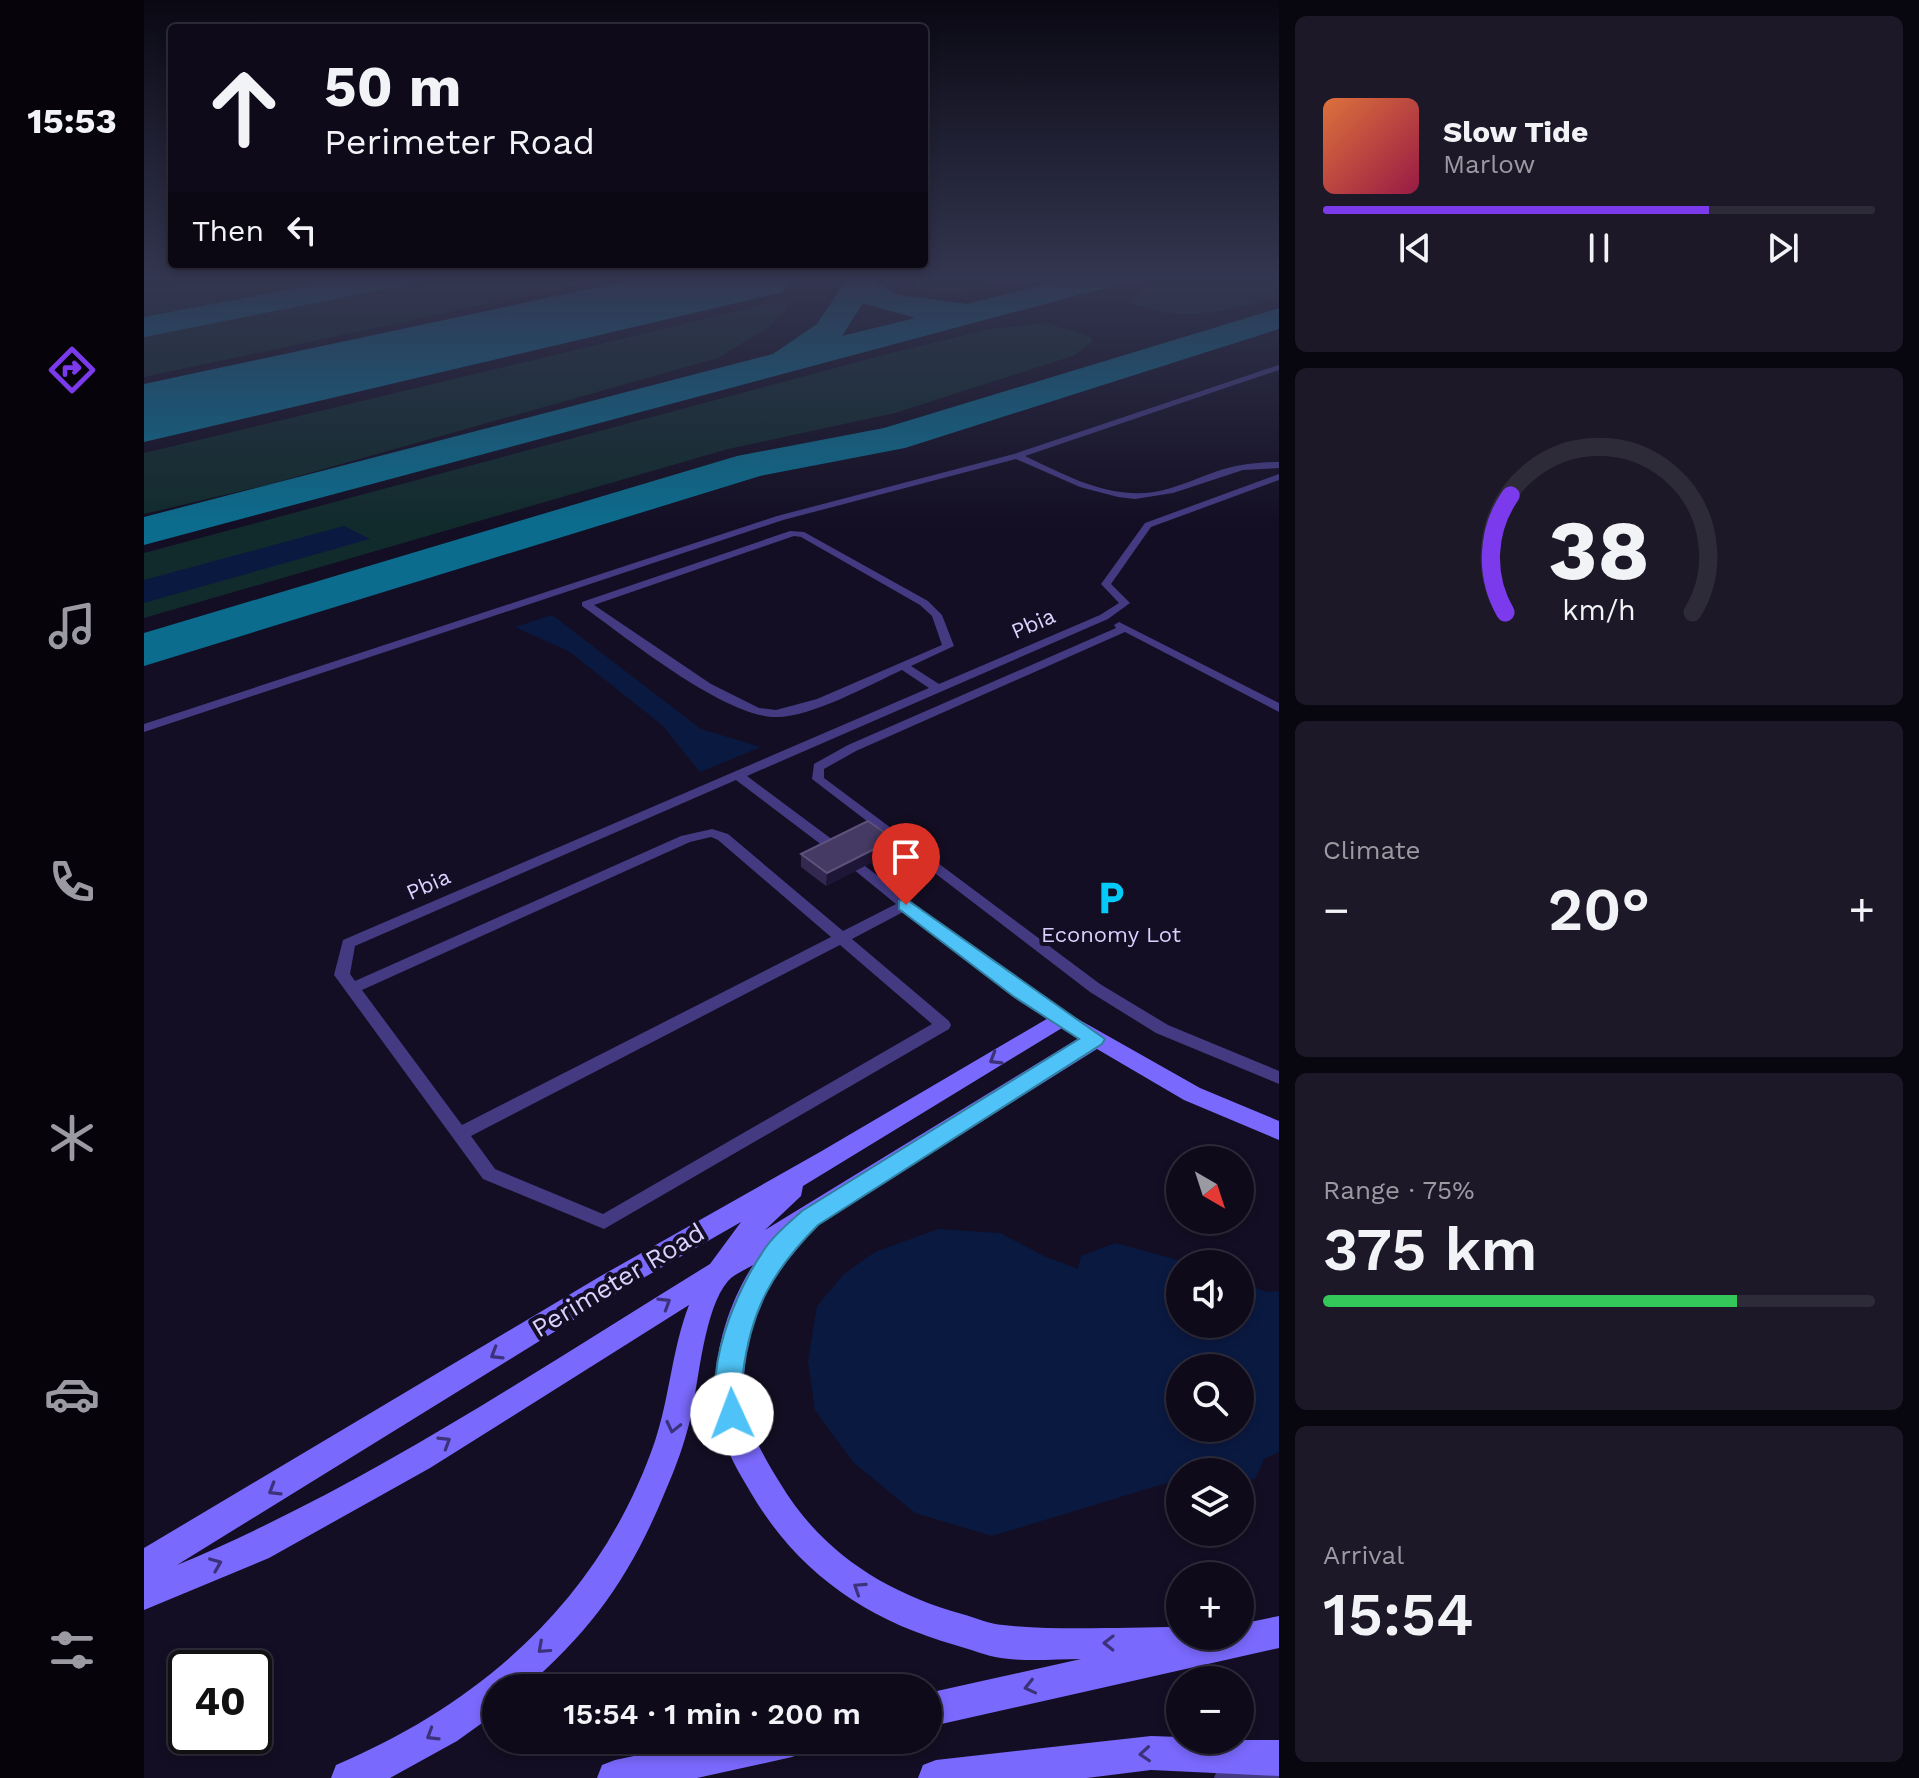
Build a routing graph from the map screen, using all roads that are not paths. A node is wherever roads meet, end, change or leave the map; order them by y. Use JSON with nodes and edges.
{"nodes":[{"id":1,"x":1279,"y":367,"type":"edge"},
{"id":2,"x":1017,"y":456,"type":"junction"},
{"id":3,"x":1279,"y":465,"type":"edge"},
{"id":4,"x":1279,"y":477,"type":"edge"},
{"id":5,"x":1104,"y":617,"type":"junction"},
{"id":6,"x":1125,"y":628,"type":"junction"},
{"id":7,"x":903,"y":666,"type":"junction"},
{"id":8,"x":937,"y":688,"type":"junction"},
{"id":9,"x":1279,"y":708,"type":"edge"},
{"id":10,"x":144,"y":728,"type":"edge"},
{"id":11,"x":736,"y":774,"type":"junction"},
{"id":12,"x":836,"y":849,"type":"edge"},
{"id":13,"x":860,"y":869,"type":"edge"},
{"id":14,"x":906,"y":905,"type":"junction"},
{"id":15,"x":840,"y":939,"type":"junction"},
{"id":16,"x":353,"y":988,"type":"junction"},
{"id":17,"x":1062,"y":1018,"type":"junction"},
{"id":18,"x":1095,"y":1039,"type":"junction"},
{"id":19,"x":1279,"y":1078,"type":"edge"},
{"id":20,"x":1279,"y":1131,"type":"edge"},
{"id":21,"x":460,"y":1134,"type":"junction"},
{"id":22,"x":829,"y":1159,"type":"junction"},
{"id":23,"x":810,"y":1218,"type":"junction"},
{"id":24,"x":718,"y":1272,"type":"junction"},
{"id":25,"x":144,"y":1566,"type":"edge"},
{"id":26,"x":144,"y":1594,"type":"edge"},
{"id":27,"x":1279,"y":1632,"type":"edge"},
{"id":28,"x":1254,"y":1637,"type":"edge"},
{"id":29,"x":1166,"y":1644,"type":"edge"},
{"id":30,"x":1189,"y":1650,"type":"edge"},
{"id":31,"x":514,"y":1674,"type":"edge"},
{"id":32,"x":482,"y":1703,"type":"edge"},
{"id":33,"x":942,"y":1707,"type":"edge"},
{"id":34,"x":727,"y":1754,"type":"edge"},
{"id":35,"x":1279,"y":1758,"type":"edge"},
{"id":36,"x":1279,"y":1769,"type":"edge"},
{"id":37,"x":349,"y":1778,"type":"edge"},
{"id":38,"x":615,"y":1778,"type":"edge"},
{"id":39,"x":936,"y":1778,"type":"edge"},
{"id":40,"x":1232,"y":1778,"type":"edge"}],
"edges":[{"from":1,"to":2,"type":"lane"},
{"from":2,"to":3,"type":"lane"},
{"from":2,"to":10,"type":"lane"},
{"from":4,"to":5,"type":"lane","name":"Pbia"},
{"from":5,"to":6,"type":"lane"},
{"from":5,"to":8,"type":"lane","name":"Pbia"},
{"from":6,"to":9,"type":"lane"},
{"from":6,"to":19,"type":"lane"},
{"from":7,"to":7,"type":"lane"},
{"from":7,"to":8,"type":"lane"},
{"from":8,"to":11,"type":"lane","name":"Pbia"},
{"from":11,"to":12,"type":"lane"},
{"from":11,"to":16,"type":"lane","name":"Pbia"},
{"from":13,"to":14,"type":"lane"},
{"from":14,"to":15,"type":"lane"},
{"from":14,"to":17,"type":"lane"},
{"from":15,"to":16,"type":"lane"},
{"from":15,"to":21,"type":"lane"},
{"from":15,"to":21,"type":"lane","name":"Pbia"},
{"from":16,"to":21,"type":"lane","name":"Pbia"},
{"from":17,"to":18,"type":"street"},
{"from":17,"to":22,"type":"street","name":"Perimeter Road","one_way":true},
{"from":18,"to":20,"type":"street"},
{"from":18,"to":23,"type":"street","name":"Perimeter Road"},
{"from":22,"to":24,"type":"street"},
{"from":22,"to":25,"type":"street","name":"Perimeter Road","one_way":true},
{"from":23,"to":24,"type":"street","name":"Perimeter Road"},
{"from":29,"to":23,"type":"street","one_way":true},
{"from":26,"to":24,"type":"street","name":"Perimeter Road","one_way":true},
{"from":24,"to":31,"type":"street","one_way":true},
{"from":27,"to":28,"type":"street"},
{"from":30,"to":33,"type":"street","one_way":true},
{"from":32,"to":37,"type":"street","one_way":true},
{"from":34,"to":38,"type":"street"},
{"from":35,"to":39,"type":"street","one_way":true},
{"from":36,"to":40,"type":"street"}]}
